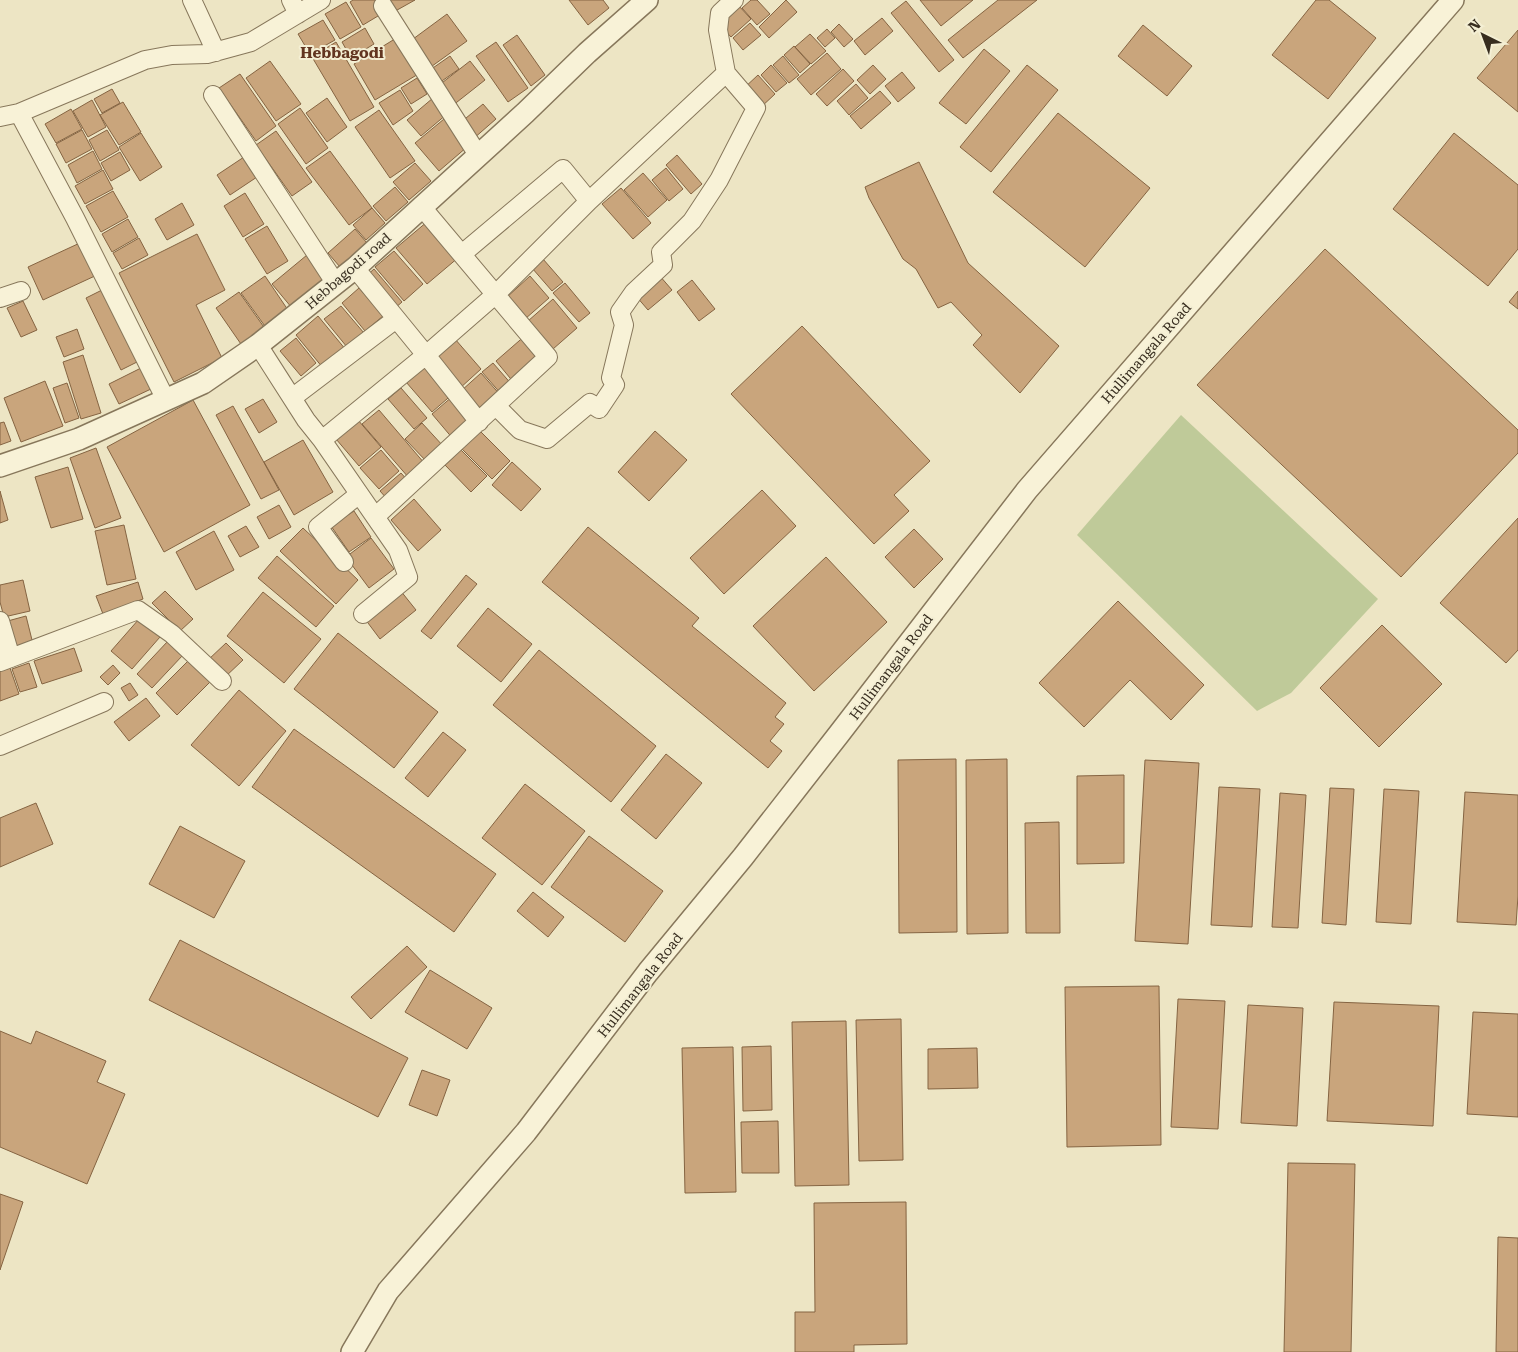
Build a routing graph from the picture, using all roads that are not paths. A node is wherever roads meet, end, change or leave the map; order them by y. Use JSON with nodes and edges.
{"nodes":[{"id":1,"x":192,"y":0,"type":"edge"},
{"id":2,"x":321,"y":0,"type":"edge"},
{"id":3,"x":647,"y":0,"type":"edge"},
{"id":4,"x":734,"y":0,"type":"edge"},
{"id":5,"x":1453,"y":0,"type":"edge"},
{"id":6,"x":382,"y":6,"type":"dead end"},
{"id":7,"x":295,"y":7,"type":"edge"},
{"id":8,"x":216,"y":52,"type":"junction"},
{"id":9,"x":726,"y":73,"type":"junction"},
{"id":10,"x":213,"y":95,"type":"dead end"},
{"id":11,"x":19,"y":113,"type":"junction"},
{"id":12,"x":0,"y":117,"type":"edge"},
{"id":13,"x":478,"y":155,"type":"junction"},
{"id":14,"x":589,"y":202,"type":"junction"},
{"id":15,"x":421,"y":206,"type":"junction"},
{"id":16,"x":462,"y":254,"type":"junction"},
{"id":17,"x":356,"y":268,"type":"junction"},
{"id":18,"x":336,"y":284,"type":"junction"},
{"id":19,"x":21,"y":291,"type":"dead end"},
{"id":20,"x":496,"y":294,"type":"junction"},
{"id":21,"x":0,"y":298,"type":"edge"},
{"id":22,"x":396,"y":319,"type":"junction"},
{"id":23,"x":258,"y":345,"type":"junction"},
{"id":24,"x":426,"y":355,"type":"junction"},
{"id":25,"x":292,"y":398,"type":"junction"},
{"id":26,"x":166,"y":400,"type":"junction"},
{"id":27,"x":496,"y":406,"type":"junction"},
{"id":28,"x":479,"y":422,"type":"junction"},
{"id":29,"x":322,"y":440,"type":"junction"},
{"id":30,"x":0,"y":466,"type":"edge"},
{"id":31,"x":358,"y":495,"type":"junction"},
{"id":32,"x":376,"y":517,"type":"junction"},
{"id":33,"x":344,"y":562,"type":"dead end"},
{"id":34,"x":364,"y":614,"type":"dead end"},
{"id":35,"x":0,"y":622,"type":"edge"},
{"id":36,"x":5,"y":660,"type":"edge"},
{"id":37,"x":222,"y":681,"type":"dead end"},
{"id":38,"x":104,"y":702,"type":"dead end"},
{"id":39,"x":0,"y":746,"type":"edge"},
{"id":40,"x":352,"y":1352,"type":"edge"}],
"edges":[{"from":1,"to":8,"type":"street"},
{"from":2,"to":7,"type":"street"},
{"from":3,"to":13,"type":"street","name":"Hebbagodi road"},
{"from":4,"to":9,"type":"street"},
{"from":5,"to":40,"type":"street","name":"Hullimangala Road"},
{"from":6,"to":13,"type":"street"},
{"from":7,"to":8,"type":"street"},
{"from":8,"to":11,"type":"street"},
{"from":9,"to":14,"type":"street"},
{"from":9,"to":27,"type":"street"},
{"from":10,"to":18,"type":"street"},
{"from":11,"to":12,"type":"street"},
{"from":11,"to":26,"type":"street"},
{"from":13,"to":15,"type":"street","name":"Hebbagodi road"},
{"from":14,"to":16,"type":"street"},
{"from":14,"to":20,"type":"street"},
{"from":15,"to":16,"type":"street"},
{"from":15,"to":17,"type":"street","name":"Hebbagodi road"},
{"from":16,"to":20,"type":"street"},
{"from":17,"to":18,"type":"street","name":"Hebbagodi road"},
{"from":17,"to":22,"type":"street"},
{"from":18,"to":23,"type":"street","name":"Hebbagodi road"},
{"from":19,"to":21,"type":"street"},
{"from":20,"to":24,"type":"street"},
{"from":20,"to":27,"type":"street"},
{"from":22,"to":24,"type":"street"},
{"from":22,"to":25,"type":"street"},
{"from":23,"to":25,"type":"street"},
{"from":23,"to":26,"type":"street","name":"Hebbagodi road"},
{"from":24,"to":28,"type":"street"},
{"from":24,"to":29,"type":"street"},
{"from":25,"to":29,"type":"street"},
{"from":26,"to":30,"type":"street","name":"Hebbagodi road"},
{"from":27,"to":28,"type":"street"},
{"from":28,"to":32,"type":"street"},
{"from":29,"to":31,"type":"street"},
{"from":31,"to":32,"type":"street"},
{"from":31,"to":33,"type":"street"},
{"from":32,"to":34,"type":"street"},
{"from":35,"to":36,"type":"street"},
{"from":36,"to":37,"type":"street"},
{"from":38,"to":39,"type":"street"}]}
